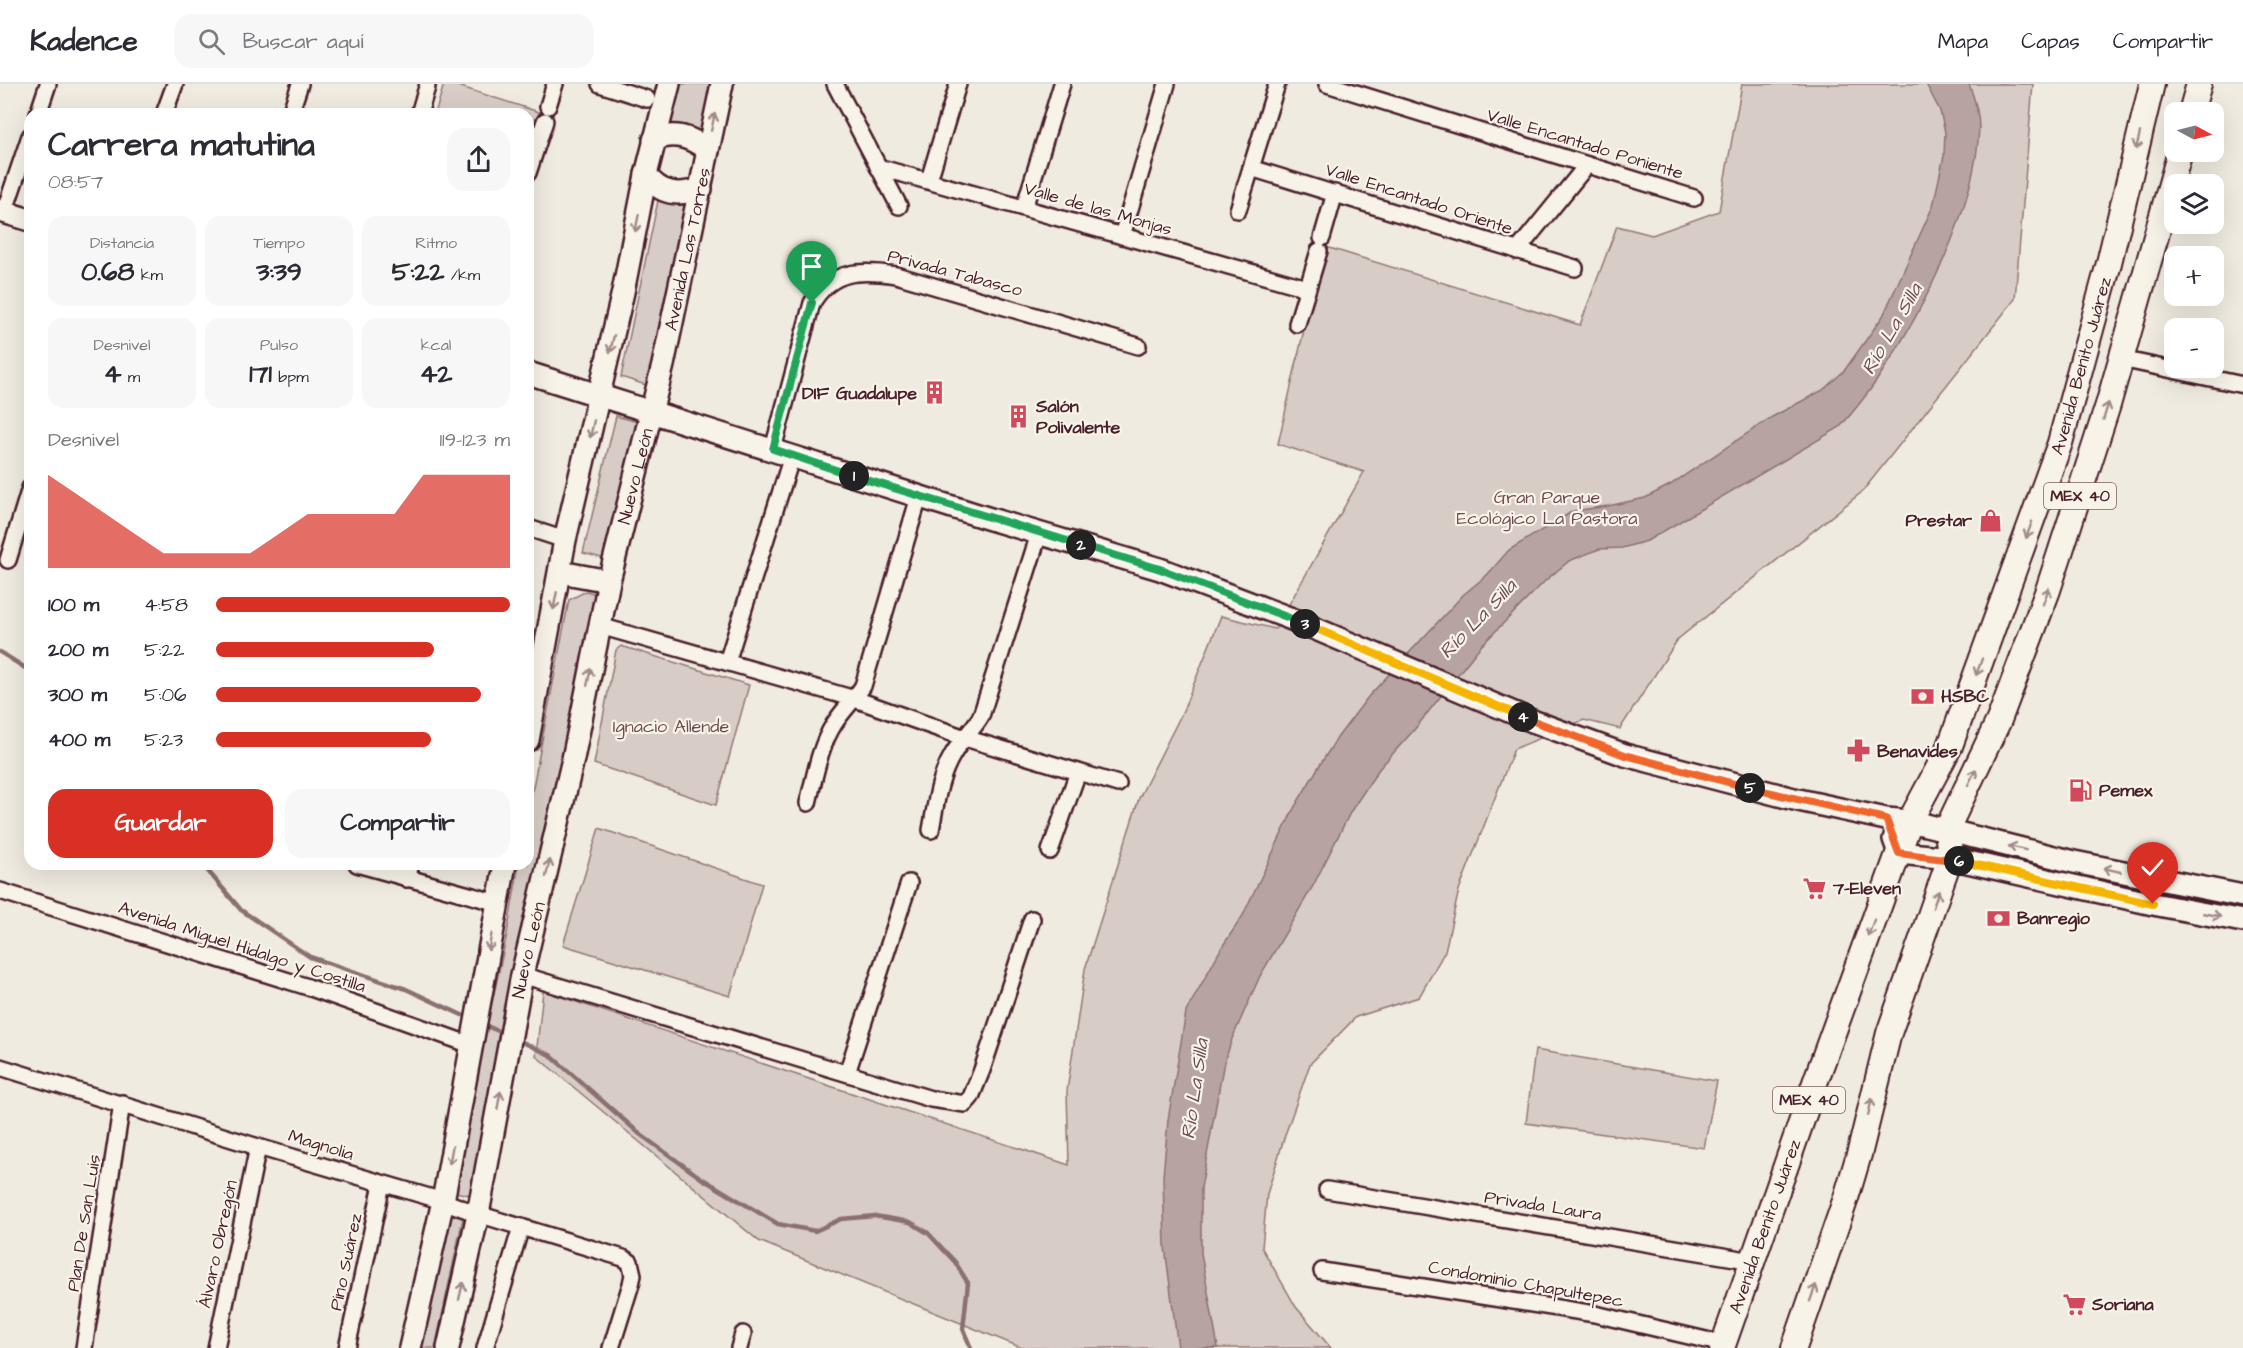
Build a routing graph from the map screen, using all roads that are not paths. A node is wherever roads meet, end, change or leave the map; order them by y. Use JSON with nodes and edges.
{"nodes":[{"id":1,"x":48,"y":84,"type":"edge"},
{"id":2,"x":175,"y":84,"type":"edge"},
{"id":3,"x":300,"y":84,"type":"edge"},
{"id":4,"x":555,"y":84,"type":"edge"},
{"id":5,"x":600,"y":84,"type":"edge"},
{"id":6,"x":669,"y":84,"type":"edge"},
{"id":7,"x":722,"y":84,"type":"edge"},
{"id":8,"x":958,"y":84,"type":"edge"},
{"id":9,"x":1062,"y":84,"type":"edge"},
{"id":10,"x":1167,"y":84,"type":"edge"},
{"id":11,"x":1277,"y":84,"type":"edge"},
{"id":12,"x":1327,"y":84,"type":"edge"},
{"id":13,"x":2152,"y":84,"type":"edge"},
{"id":14,"x":2199,"y":84,"type":"edge"},
{"id":15,"x":839,"y":86,"type":"edge"},
{"id":16,"x":427,"y":87,"type":"dead end"},
{"id":17,"x":647,"y":99,"type":"dead end"},
{"id":18,"x":2194,"y":102,"type":"edge"},
{"id":19,"x":548,"y":106,"type":"dead end"},
{"id":20,"x":40,"y":108,"type":"edge"},
{"id":21,"x":166,"y":108,"type":"edge"},
{"id":22,"x":292,"y":108,"type":"edge"},
{"id":23,"x":421,"y":108,"type":"edge"},
{"id":24,"x":545,"y":122,"type":"dead end"},
{"id":25,"x":654,"y":140,"type":"junction"},
{"id":26,"x":708,"y":150,"type":"junction"},
{"id":27,"x":24,"y":152,"type":"edge"},
{"id":28,"x":534,"y":154,"type":"edge"},
{"id":29,"x":2177,"y":162,"type":"edge"},
{"id":30,"x":1587,"y":165,"type":"junction"},
{"id":31,"x":878,"y":167,"type":"junction"},
{"id":32,"x":1251,"y":168,"type":"junction"},
{"id":33,"x":646,"y":175,"type":"junction"},
{"id":34,"x":929,"y":180,"type":"junction"},
{"id":35,"x":701,"y":189,"type":"junction"},
{"id":36,"x":1335,"y":193,"type":"junction"},
{"id":37,"x":1694,"y":198,"type":"dead end"},
{"id":38,"x":899,"y":206,"type":"dead end"},
{"id":39,"x":1024,"y":208,"type":"junction"},
{"id":40,"x":1238,"y":210,"type":"dead end"},
{"id":41,"x":2,"y":212,"type":"edge"},
{"id":42,"x":24,"y":218,"type":"edge"},
{"id":43,"x":1122,"y":236,"type":"junction"},
{"id":44,"x":1517,"y":251,"type":"junction"},
{"id":45,"x":2108,"y":267,"type":"junction"},
{"id":46,"x":1575,"y":268,"type":"dead end"},
{"id":47,"x":1307,"y":288,"type":"junction"},
{"id":48,"x":1297,"y":324,"type":"dead end"},
{"id":49,"x":1138,"y":346,"type":"dead end"},
{"id":50,"x":2121,"y":359,"type":"junction"},
{"id":51,"x":534,"y":375,"type":"edge"},
{"id":52,"x":2243,"y":385,"type":"edge"},
{"id":53,"x":600,"y":396,"type":"junction"},
{"id":54,"x":650,"y":412,"type":"junction"},
{"id":55,"x":783,"y":453,"type":"junction"},
{"id":56,"x":919,"y":497,"type":"junction"},
{"id":57,"x":24,"y":526,"type":"edge"},
{"id":58,"x":534,"y":530,"type":"edge"},
{"id":59,"x":1040,"y":534,"type":"junction"},
{"id":60,"x":566,"y":540,"type":"junction"},
{"id":61,"x":8,"y":560,"type":"dead end"},
{"id":62,"x":561,"y":573,"type":"junction"},
{"id":63,"x":609,"y":581,"type":"junction"},
{"id":64,"x":600,"y":626,"type":"junction"},
{"id":65,"x":727,"y":662,"type":"junction"},
{"id":66,"x":534,"y":673,"type":"edge"},
{"id":67,"x":855,"y":699,"type":"junction"},
{"id":68,"x":965,"y":738,"type":"junction"},
{"id":69,"x":1078,"y":772,"type":"junction"},
{"id":70,"x":1118,"y":784,"type":"dead end"},
{"id":71,"x":808,"y":803,"type":"dead end"},
{"id":72,"x":1886,"y":819,"type":"junction"},
{"id":73,"x":1910,"y":821,"type":"junction"},
{"id":74,"x":1947,"y":829,"type":"junction"},
{"id":75,"x":931,"y":830,"type":"dead end"},
{"id":76,"x":1050,"y":851,"type":"dead end"},
{"id":77,"x":1899,"y":853,"type":"junction"},
{"id":78,"x":1950,"y":858,"type":"junction"},
{"id":79,"x":504,"y":870,"type":"edge"},
{"id":80,"x":409,"y":871,"type":"edge"},
{"id":81,"x":909,"y":883,"type":"dead end"},
{"id":82,"x":0,"y":891,"type":"edge"},
{"id":83,"x":2243,"y":896,"type":"edge"},
{"id":84,"x":498,"y":903,"type":"junction"},
{"id":85,"x":1032,"y":919,"type":"dead end"},
{"id":86,"x":2243,"y":921,"type":"edge"},
{"id":87,"x":522,"y":975,"type":"junction"},
{"id":88,"x":471,"y":1045,"type":"junction"},
{"id":89,"x":0,"y":1067,"type":"edge"},
{"id":90,"x":846,"y":1073,"type":"junction"},
{"id":91,"x":122,"y":1104,"type":"junction"},
{"id":92,"x":258,"y":1147,"type":"junction"},
{"id":93,"x":382,"y":1184,"type":"junction"},
{"id":94,"x":1327,"y":1190,"type":"dead end"},
{"id":95,"x":443,"y":1201,"type":"junction"},
{"id":96,"x":478,"y":1214,"type":"junction"},
{"id":97,"x":521,"y":1227,"type":"junction"},
{"id":98,"x":1753,"y":1261,"type":"junction"},
{"id":99,"x":1322,"y":1270,"type":"dead end"},
{"id":100,"x":1723,"y":1346,"type":"edge"},
{"id":101,"x":84,"y":1348,"type":"edge"},
{"id":102,"x":216,"y":1348,"type":"edge"},
{"id":103,"x":347,"y":1348,"type":"edge"},
{"id":104,"x":410,"y":1348,"type":"edge"},
{"id":105,"x":448,"y":1348,"type":"edge"},
{"id":106,"x":485,"y":1348,"type":"edge"},
{"id":107,"x":611,"y":1348,"type":"edge"},
{"id":108,"x":1794,"y":1348,"type":"edge"}],
"edges":[{"from":1,"to":20,"type":"street"},
{"from":2,"to":21,"type":"street"},
{"from":3,"to":22,"type":"street"},
{"from":4,"to":19,"type":"street"},
{"from":5,"to":17,"type":"street"},
{"from":6,"to":25,"type":"street"},
{"from":26,"to":7,"type":"street","name":"Avenida Las Torres","one_way":true},
{"from":8,"to":34,"type":"street"},
{"from":9,"to":39,"type":"street"},
{"from":10,"to":43,"type":"street"},
{"from":11,"to":32,"type":"street"},
{"from":12,"to":30,"type":"street","name":"Valle Encantado Poniente"},
{"from":13,"to":45,"type":"main road","name":"Avenida Benito Juárez","number":"MEX 40","one_way":true},
{"from":14,"to":18,"type":"main road"},
{"from":15,"to":31,"type":"street"},
{"from":16,"to":23,"type":"street"},
{"from":24,"to":28,"type":"street"},
{"from":25,"to":26,"type":"street"},
{"from":25,"to":33,"type":"street"},
{"from":26,"to":35,"type":"street","name":"Avenida Las Torres"},
{"from":27,"to":41,"type":"street"},
{"from":29,"to":50,"type":"main road","name":"Avenida Benito Juárez","number":"MEX 40"},
{"from":30,"to":37,"type":"street","name":"Valle Encantado Poniente"},
{"from":30,"to":44,"type":"street"},
{"from":31,"to":34,"type":"street","name":"Valle de las Monjas"},
{"from":31,"to":38,"type":"street"},
{"from":32,"to":36,"type":"street","name":"Valle Encantado Oriente"},
{"from":32,"to":40,"type":"street"},
{"from":33,"to":35,"type":"street"},
{"from":33,"to":53,"type":"street","one_way":true},
{"from":34,"to":39,"type":"street","name":"Valle de las Monjas"},
{"from":35,"to":54,"type":"street","name":"Avenida Las Torres"},
{"from":36,"to":44,"type":"street","name":"Valle Encantado Oriente"},
{"from":36,"to":47,"type":"street"},
{"from":39,"to":43,"type":"street","name":"Valle de las Monjas"},
{"from":41,"to":42,"type":"street"},
{"from":43,"to":47,"type":"street","name":"Valle de las Monjas"},
{"from":44,"to":46,"type":"street","name":"Valle Encantado Oriente"},
{"from":45,"to":50,"type":"main road"},
{"from":45,"to":73,"type":"main road","name":"Avenida Benito Juárez","number":"MEX 40","one_way":true},
{"from":47,"to":48,"type":"street"},
{"from":49,"to":55,"type":"street","name":"Privada Tabasco"},
{"from":50,"to":52,"type":"street"},
{"from":74,"to":50,"type":"main road","name":"Avenida Benito Juárez","number":"MEX 40","one_way":true},
{"from":51,"to":53,"type":"street"},
{"from":53,"to":54,"type":"street"},
{"from":53,"to":60,"type":"street","one_way":true},
{"from":54,"to":55,"type":"street"},
{"from":54,"to":63,"type":"street","name":"Nuevo León"},
{"from":55,"to":56,"type":"street"},
{"from":55,"to":65,"type":"street","name":"Privada Tabasco"},
{"from":56,"to":59,"type":"street"},
{"from":56,"to":67,"type":"street"},
{"from":57,"to":61,"type":"street"},
{"from":58,"to":60,"type":"street"},
{"from":59,"to":68,"type":"street"},
{"from":59,"to":72,"type":"street"},
{"from":60,"to":62,"type":"street"},
{"from":62,"to":63,"type":"street"},
{"from":62,"to":66,"type":"street","one_way":true},
{"from":63,"to":64,"type":"street","name":"Nuevo León"},
{"from":64,"to":65,"type":"street"},
{"from":87,"to":64,"type":"street","name":"Nuevo León","one_way":true},
{"from":65,"to":67,"type":"street"},
{"from":67,"to":68,"type":"street"},
{"from":67,"to":71,"type":"street"},
{"from":68,"to":69,"type":"street"},
{"from":68,"to":75,"type":"street"},
{"from":69,"to":70,"type":"street"},
{"from":69,"to":76,"type":"street"},
{"from":72,"to":73,"type":"street"},
{"from":72,"to":77,"type":"street"},
{"from":73,"to":74,"type":"street"},
{"from":73,"to":77,"type":"main road","name":"Avenida Benito Juárez","number":"MEX 40"},
{"from":74,"to":78,"type":"main road","number":"MEX 40"},
{"from":83,"to":74,"type":"street","one_way":true},
{"from":77,"to":78,"type":"street"},
{"from":77,"to":98,"type":"main road","name":"Avenida Benito Juárez","number":"MEX 40","one_way":true},
{"from":78,"to":86,"type":"street","one_way":true},
{"from":108,"to":78,"type":"main road","number":"MEX 40","one_way":true},
{"from":79,"to":84,"type":"street","name":"Nuevo León"},
{"from":80,"to":84,"type":"street"},
{"from":81,"to":90,"type":"street"},
{"from":82,"to":88,"type":"street","name":"Avenida Miguel Hidalgo y Costilla"},
{"from":84,"to":88,"type":"street","name":"Nuevo León","one_way":true},
{"from":85,"to":90,"type":"street"},
{"from":87,"to":90,"type":"street"},
{"from":96,"to":87,"type":"street","name":"Nuevo León","one_way":true},
{"from":88,"to":95,"type":"street","name":"Nuevo León","one_way":true},
{"from":89,"to":91,"type":"street","name":"Magnolia"},
{"from":91,"to":92,"type":"street","name":"Magnolia"},
{"from":91,"to":101,"type":"street","name":"Plan De San Luis"},
{"from":92,"to":93,"type":"street","name":"Magnolia"},
{"from":92,"to":102,"type":"street","name":"Álvaro Obregón"},
{"from":93,"to":95,"type":"street","name":"Magnolia"},
{"from":93,"to":103,"type":"street","name":"Pino Suárez"},
{"from":94,"to":98,"type":"street","name":"Privada Laura"},
{"from":95,"to":96,"type":"street","name":"Magnolia"},
{"from":95,"to":104,"type":"street","name":"Nuevo León"},
{"from":96,"to":97,"type":"street","name":"Magnolia"},
{"from":105,"to":96,"type":"street","name":"Nuevo León","one_way":true},
{"from":97,"to":106,"type":"street"},
{"from":97,"to":107,"type":"street","name":"Magnolia"},
{"from":98,"to":100,"type":"main road","name":"Avenida Benito Juárez","number":"MEX 40"},
{"from":99,"to":100,"type":"street","name":"Condominio Chapultepec"}]}
